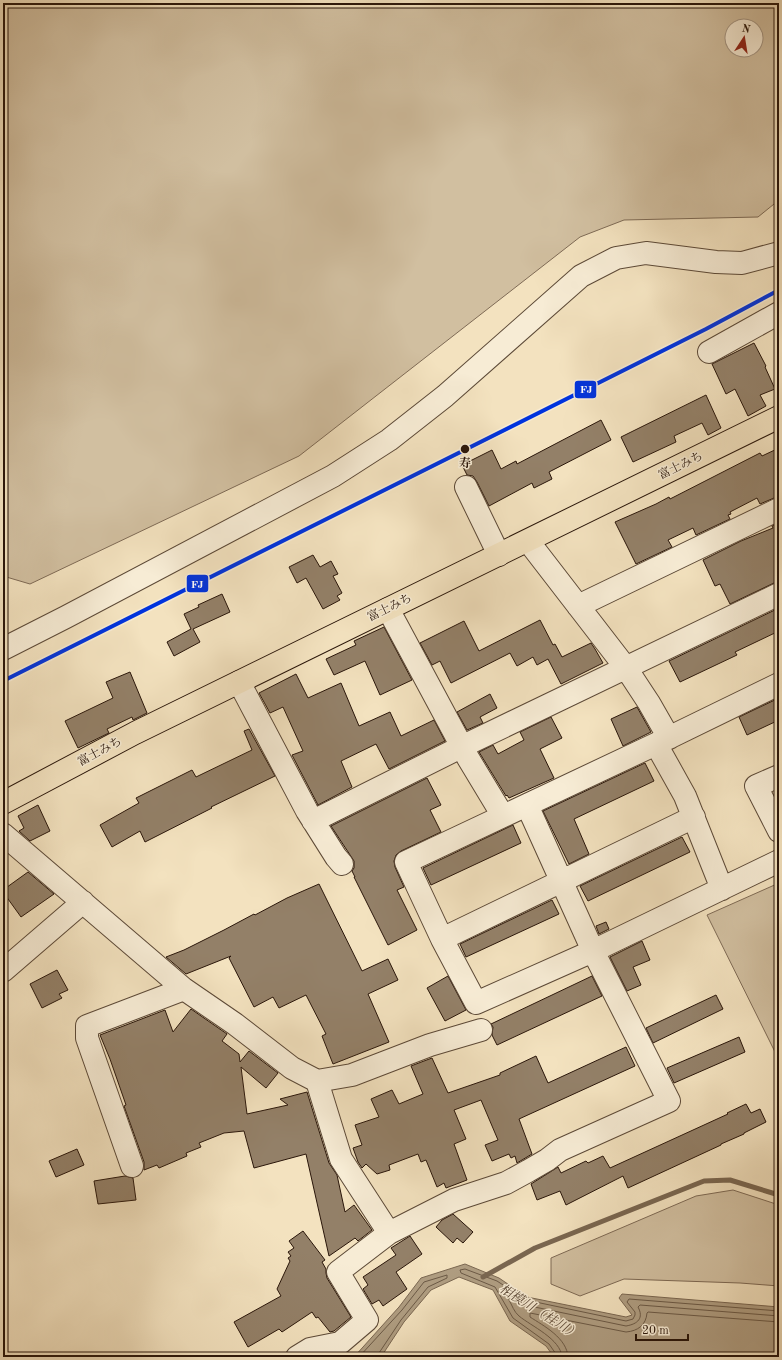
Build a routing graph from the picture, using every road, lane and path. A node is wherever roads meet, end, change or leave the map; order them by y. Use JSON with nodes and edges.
{"nodes":[{"id":1,"x":779,"y":252,"type":"edge"},
{"id":2,"x":779,"y":313,"type":"edge"},
{"id":3,"x":709,"y":352,"type":"dead end"},
{"id":4,"x":779,"y":418,"type":"edge"},
{"id":5,"x":466,"y":487,"type":"dead end"},
{"id":6,"x":779,"y":509,"type":"edge"},
{"id":7,"x":528,"y":541,"type":"junction"},
{"id":8,"x":499,"y":555,"type":"junction"},
{"id":9,"x":779,"y":594,"type":"edge"},
{"id":10,"x":578,"y":606,"type":"junction"},
{"id":11,"x":388,"y":609,"type":"junction"},
{"id":12,"x":3,"y":649,"type":"edge"},
{"id":13,"x":626,"y":668,"type":"junction"},
{"id":14,"x":240,"y":682,"type":"junction"},
{"id":15,"x":779,"y":684,"type":"edge"},
{"id":16,"x":663,"y":741,"type":"junction"},
{"id":17,"x":462,"y":746,"type":"junction"},
{"id":18,"x":779,"y":776,"type":"edge"},
{"id":19,"x":3,"y":803,"type":"edge"},
{"id":20,"x":527,"y":805,"type":"junction"},
{"id":21,"x":503,"y":816,"type":"junction"},
{"id":22,"x":694,"y":818,"type":"junction"},
{"id":23,"x":313,"y":821,"type":"junction"},
{"id":24,"x":779,"y":831,"type":"edge"},
{"id":25,"x":3,"y":834,"type":"edge"},
{"id":26,"x":779,"y":861,"type":"edge"},
{"id":27,"x":342,"y":864,"type":"dead end"},
{"id":28,"x":562,"y":881,"type":"junction"},
{"id":29,"x":722,"y":889,"type":"junction"},
{"id":30,"x":83,"y":902,"type":"junction"},
{"id":31,"x":442,"y":939,"type":"junction"},
{"id":32,"x":593,"y":952,"type":"junction"},
{"id":33,"x":3,"y":971,"type":"edge"},
{"id":34,"x":184,"y":989,"type":"junction"},
{"id":35,"x":481,"y":1030,"type":"dead end"},
{"id":36,"x":317,"y":1081,"type":"junction"},
{"id":37,"x":132,"y":1166,"type":"dead end"},
{"id":38,"x":388,"y":1232,"type":"junction"},
{"id":39,"x":297,"y":1357,"type":"edge"}],
"edges":[{"from":1,"to":12,"type":"street"},
{"from":2,"to":3,"type":"street"},
{"from":4,"to":7,"type":"highway","name":"富士みち"},
{"from":5,"to":8,"type":"street"},
{"from":6,"to":10,"type":"street"},
{"from":7,"to":8,"type":"highway","name":"富士みち"},
{"from":7,"to":10,"type":"street"},
{"from":8,"to":11,"type":"highway","name":"富士みち"},
{"from":9,"to":13,"type":"street"},
{"from":10,"to":13,"type":"street"},
{"from":11,"to":14,"type":"highway","name":"富士みち"},
{"from":11,"to":17,"type":"street"},
{"from":13,"to":16,"type":"street"},
{"from":13,"to":17,"type":"street"},
{"from":14,"to":19,"type":"highway","name":"富士みち"},
{"from":14,"to":23,"type":"street"},
{"from":15,"to":16,"type":"street"},
{"from":16,"to":20,"type":"street"},
{"from":16,"to":22,"type":"street"},
{"from":17,"to":21,"type":"street"},
{"from":17,"to":23,"type":"street"},
{"from":18,"to":24,"type":"street"},
{"from":20,"to":21,"type":"street"},
{"from":20,"to":28,"type":"street"},
{"from":21,"to":31,"type":"street"},
{"from":22,"to":28,"type":"street"},
{"from":22,"to":29,"type":"street"},
{"from":23,"to":27,"type":"street"},
{"from":25,"to":30,"type":"street"},
{"from":26,"to":29,"type":"street"},
{"from":28,"to":31,"type":"street"},
{"from":28,"to":32,"type":"street"},
{"from":29,"to":32,"type":"street"},
{"from":30,"to":33,"type":"street"},
{"from":30,"to":34,"type":"street"},
{"from":31,"to":32,"type":"street"},
{"from":32,"to":38,"type":"street"},
{"from":34,"to":36,"type":"street"},
{"from":34,"to":37,"type":"street"},
{"from":35,"to":36,"type":"street"},
{"from":36,"to":38,"type":"street"},
{"from":38,"to":39,"type":"street"}]}
